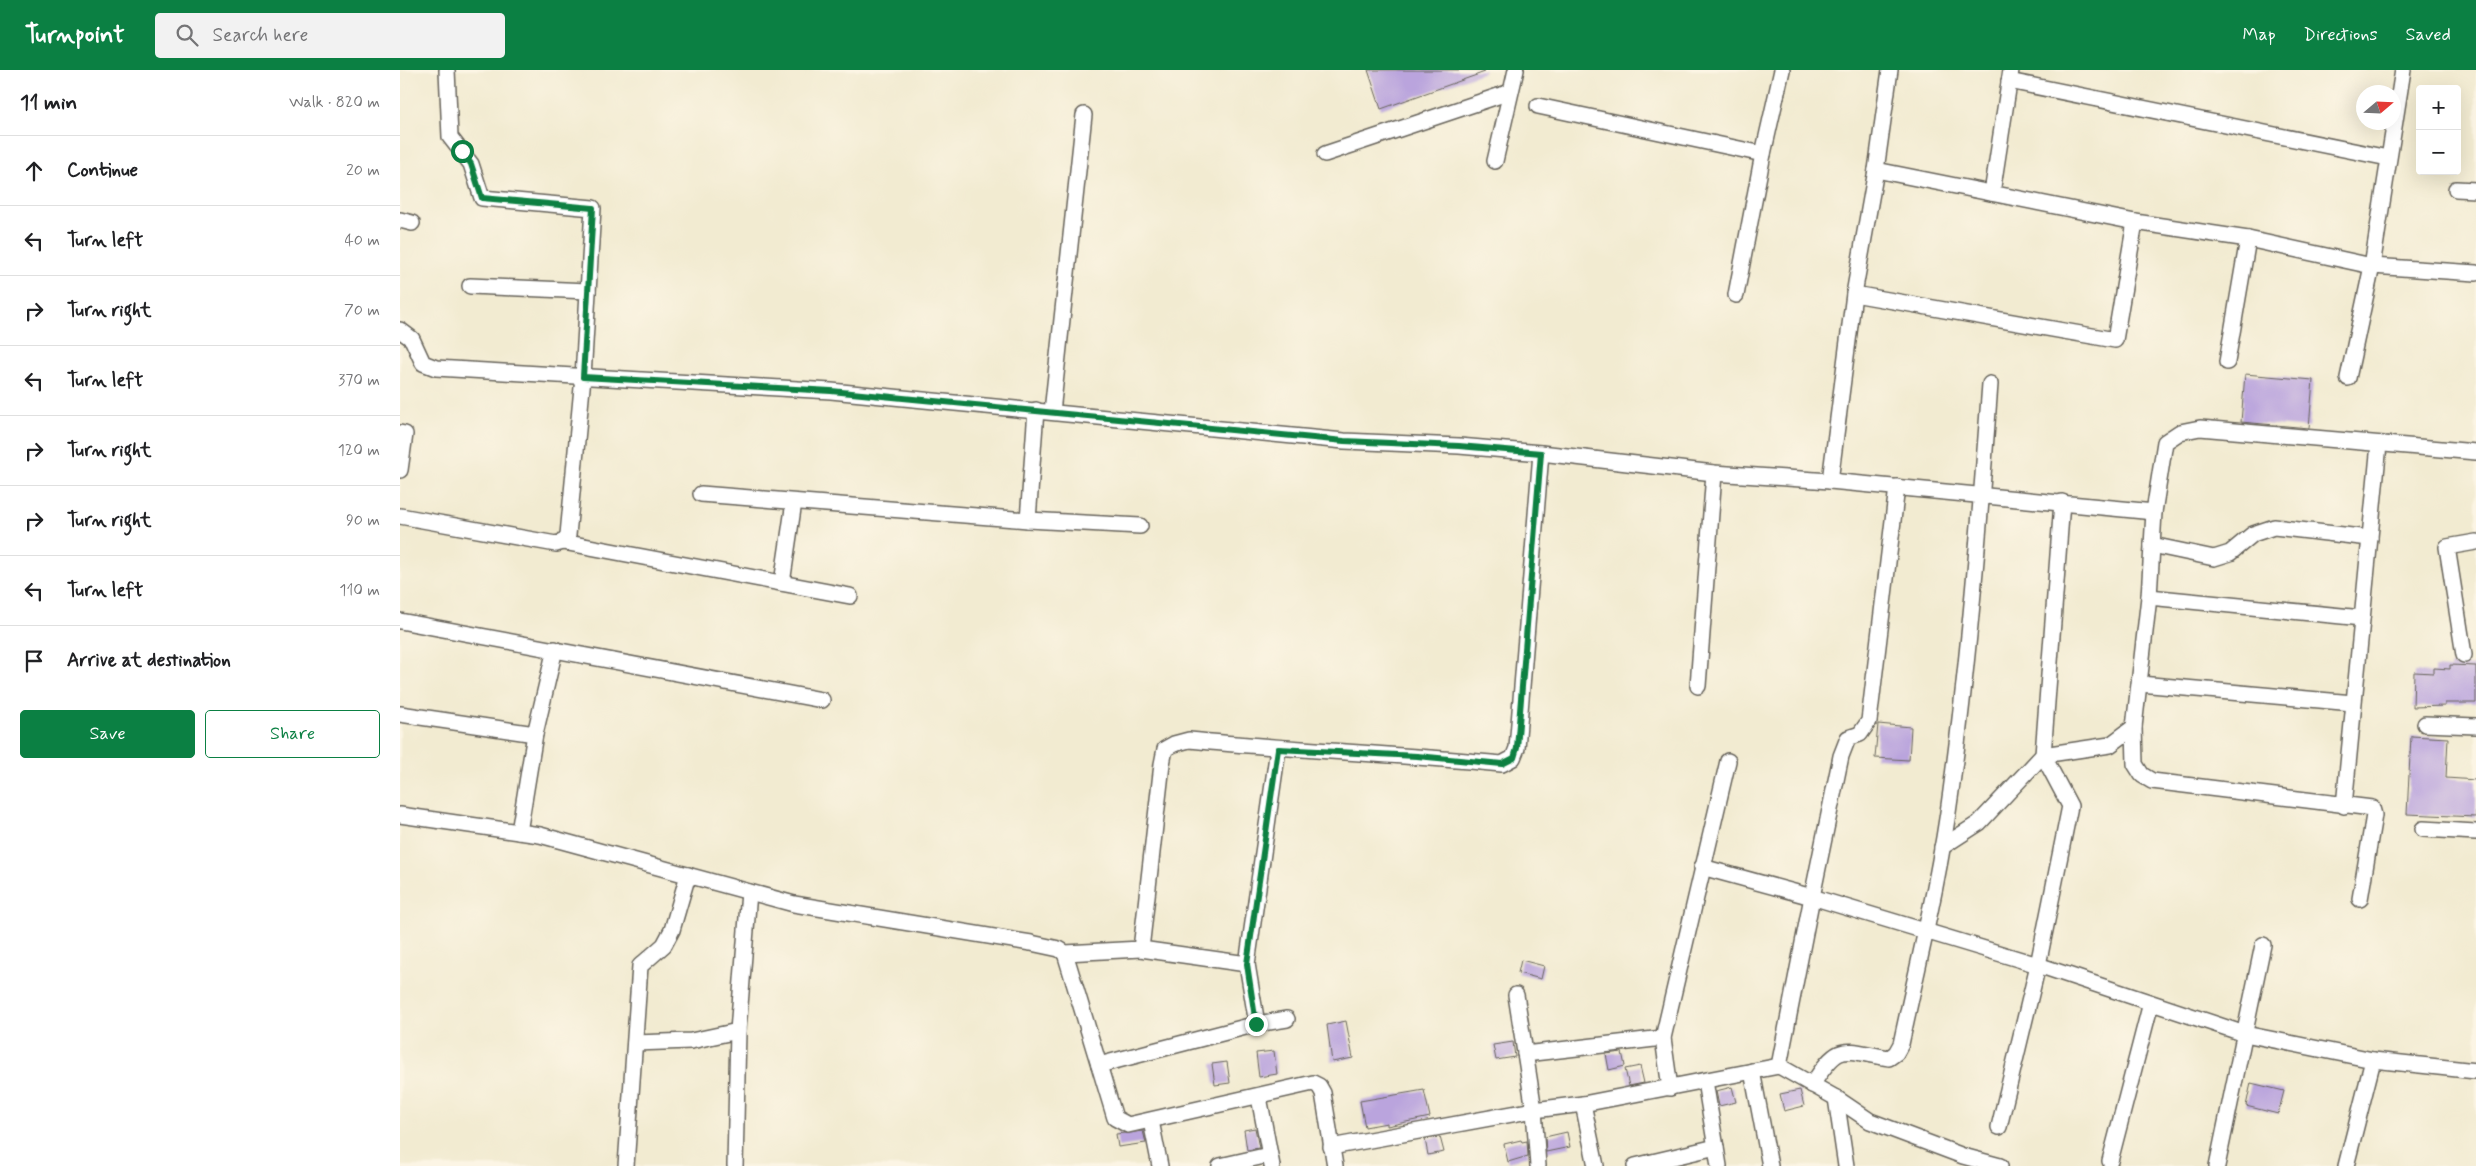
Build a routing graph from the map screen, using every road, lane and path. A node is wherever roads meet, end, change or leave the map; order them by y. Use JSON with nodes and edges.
{"nodes":[{"id":1,"x":447,"y":70,"type":"edge"},
{"id":2,"x":1516,"y":70,"type":"edge"},
{"id":3,"x":1782,"y":70,"type":"edge"},
{"id":4,"x":1890,"y":70,"type":"edge"},
{"id":5,"x":2403,"y":70,"type":"edge"},
{"id":6,"x":2010,"y":75,"type":"edge"},
{"id":7,"x":1510,"y":92,"type":"junction"},
{"id":8,"x":1538,"y":106,"type":"dead end"},
{"id":9,"x":1084,"y":115,"type":"dead end"},
{"id":10,"x":1325,"y":154,"type":"dead end"},
{"id":11,"x":1763,"y":154,"type":"junction"},
{"id":12,"x":2388,"y":158,"type":"junction"},
{"id":13,"x":1495,"y":161,"type":"dead end"},
{"id":14,"x":1876,"y":170,"type":"junction"},
{"id":15,"x":2456,"y":189,"type":"dead end"},
{"id":16,"x":2476,"y":190,"type":"edge"},
{"id":17,"x":1992,"y":193,"type":"junction"},
{"id":18,"x":2135,"y":222,"type":"junction"},
{"id":19,"x":2248,"y":239,"type":"junction"},
{"id":20,"x":2372,"y":266,"type":"junction"},
{"id":21,"x":2476,"y":273,"type":"edge"},
{"id":22,"x":470,"y":286,"type":"dead end"},
{"id":23,"x":588,"y":291,"type":"junction"},
{"id":24,"x":1854,"y":294,"type":"junction"},
{"id":25,"x":1736,"y":295,"type":"dead end"},
{"id":26,"x":400,"y":330,"type":"edge"},
{"id":27,"x":2227,"y":362,"type":"dead end"},
{"id":28,"x":583,"y":377,"type":"junction"},
{"id":29,"x":2348,"y":378,"type":"dead end"},
{"id":30,"x":1990,"y":384,"type":"dead end"},
{"id":31,"x":1036,"y":410,"type":"junction"},
{"id":32,"x":1052,"y":412,"type":"junction"},
{"id":33,"x":400,"y":433,"type":"edge"},
{"id":34,"x":2379,"y":444,"type":"junction"},
{"id":35,"x":2476,"y":452,"type":"edge"},
{"id":36,"x":1541,"y":453,"type":"junction"},
{"id":37,"x":400,"y":470,"type":"edge"},
{"id":38,"x":1714,"y":472,"type":"junction"},
{"id":39,"x":1830,"y":481,"type":"junction"},
{"id":40,"x":1897,"y":487,"type":"junction"},
{"id":41,"x":701,"y":494,"type":"dead end"},
{"id":42,"x":1982,"y":495,"type":"junction"},
{"id":43,"x":794,"y":502,"type":"junction"},
{"id":44,"x":2062,"y":502,"type":"junction"},
{"id":45,"x":2154,"y":512,"type":"junction"},
{"id":46,"x":400,"y":516,"type":"edge"},
{"id":47,"x":1028,"y":520,"type":"junction"},
{"id":48,"x":1140,"y":526,"type":"dead end"},
{"id":49,"x":2370,"y":538,"type":"junction"},
{"id":50,"x":564,"y":542,"type":"junction"},
{"id":51,"x":2476,"y":542,"type":"edge"},
{"id":52,"x":2152,"y":545,"type":"junction"},
{"id":53,"x":782,"y":583,"type":"junction"},
{"id":54,"x":850,"y":596,"type":"dead end"},
{"id":55,"x":2149,"y":597,"type":"junction"},
{"id":56,"x":2362,"y":618,"type":"junction"},
{"id":57,"x":400,"y":621,"type":"edge"},
{"id":58,"x":554,"y":649,"type":"junction"},
{"id":59,"x":2464,"y":655,"type":"dead end"},
{"id":60,"x":2140,"y":684,"type":"junction"},
{"id":61,"x":1698,"y":686,"type":"dead end"},
{"id":62,"x":822,"y":700,"type":"dead end"},
{"id":63,"x":2353,"y":704,"type":"junction"},
{"id":64,"x":400,"y":714,"type":"edge"},
{"id":65,"x":2424,"y":724,"type":"dead end"},
{"id":66,"x":2476,"y":726,"type":"edge"},
{"id":67,"x":2134,"y":727,"type":"junction"},
{"id":68,"x":535,"y":734,"type":"junction"},
{"id":69,"x":1278,"y":749,"type":"junction"},
{"id":70,"x":2043,"y":755,"type":"junction"},
{"id":71,"x":1728,"y":761,"type":"dead end"},
{"id":72,"x":2344,"y":806,"type":"junction"},
{"id":73,"x":400,"y":815,"type":"edge"},
{"id":74,"x":2424,"y":829,"type":"dead end"},
{"id":75,"x":519,"y":832,"type":"junction"},
{"id":76,"x":2476,"y":832,"type":"edge"},
{"id":77,"x":1942,"y":847,"type":"junction"},
{"id":78,"x":1702,"y":867,"type":"junction"},
{"id":79,"x":688,"y":875,"type":"junction"},
{"id":80,"x":748,"y":892,"type":"junction"},
{"id":81,"x":1812,"y":897,"type":"junction"},
{"id":82,"x":2360,"y":899,"type":"dead end"},
{"id":83,"x":1925,"y":932,"type":"junction"},
{"id":84,"x":2263,"y":945,"type":"dead end"},
{"id":85,"x":1140,"y":949,"type":"junction"},
{"id":86,"x":1065,"y":953,"type":"junction"},
{"id":87,"x":1247,"y":964,"type":"junction"},
{"id":88,"x":2038,"y":965,"type":"junction"},
{"id":89,"x":1516,"y":995,"type":"dead end"},
{"id":90,"x":2151,"y":1003,"type":"junction"},
{"id":91,"x":1287,"y":1019,"type":"dead end"},
{"id":92,"x":1256,"y":1024,"type":"junction"},
{"id":93,"x":738,"y":1031,"type":"junction"},
{"id":94,"x":2245,"y":1034,"type":"junction"},
{"id":95,"x":1663,"y":1038,"type":"junction"},
{"id":96,"x":636,"y":1043,"type":"junction"},
{"id":97,"x":1525,"y":1054,"type":"junction"},
{"id":98,"x":2373,"y":1060,"type":"junction"},
{"id":99,"x":1099,"y":1065,"type":"junction"},
{"id":100,"x":1779,"y":1066,"type":"junction"},
{"id":101,"x":1752,"y":1071,"type":"junction"},
{"id":102,"x":2476,"y":1071,"type":"edge"},
{"id":103,"x":1705,"y":1081,"type":"junction"},
{"id":104,"x":1812,"y":1085,"type":"junction"},
{"id":105,"x":1670,"y":1088,"type":"junction"},
{"id":106,"x":1258,"y":1097,"type":"junction"},
{"id":107,"x":1836,"y":1098,"type":"junction"},
{"id":108,"x":1582,"y":1104,"type":"junction"},
{"id":109,"x":1534,"y":1110,"type":"junction"},
{"id":110,"x":1150,"y":1121,"type":"junction"},
{"id":111,"x":1999,"y":1127,"type":"dead end"},
{"id":112,"x":1331,"y":1147,"type":"junction"},
{"id":113,"x":1716,"y":1147,"type":"junction"},
{"id":114,"x":1270,"y":1160,"type":"edge"},
{"id":115,"x":1965,"y":1161,"type":"edge"},
{"id":116,"x":2110,"y":1161,"type":"dead end"},
{"id":117,"x":626,"y":1166,"type":"edge"},
{"id":118,"x":735,"y":1166,"type":"edge"},
{"id":119,"x":1160,"y":1166,"type":"edge"},
{"id":120,"x":1220,"y":1166,"type":"edge"},
{"id":121,"x":1335,"y":1166,"type":"edge"},
{"id":122,"x":1538,"y":1166,"type":"edge"},
{"id":123,"x":1596,"y":1166,"type":"edge"},
{"id":124,"x":1635,"y":1166,"type":"edge"},
{"id":125,"x":1719,"y":1166,"type":"edge"},
{"id":126,"x":1770,"y":1166,"type":"edge"},
{"id":127,"x":1846,"y":1166,"type":"edge"},
{"id":128,"x":2000,"y":1166,"type":"edge"},
{"id":129,"x":2217,"y":1166,"type":"edge"},
{"id":130,"x":2346,"y":1166,"type":"edge"}],
"edges":[{"from":1,"to":23,"type":"street"},
{"from":2,"to":7,"type":"street"},
{"from":3,"to":11,"type":"street"},
{"from":4,"to":14,"type":"street"},
{"from":5,"to":12,"type":"street"},
{"from":6,"to":12,"type":"street"},
{"from":6,"to":17,"type":"street"},
{"from":7,"to":10,"type":"street"},
{"from":7,"to":13,"type":"street"},
{"from":8,"to":11,"type":"street"},
{"from":9,"to":32,"type":"street"},
{"from":11,"to":25,"type":"street"},
{"from":12,"to":20,"type":"street"},
{"from":14,"to":17,"type":"street"},
{"from":14,"to":24,"type":"street"},
{"from":15,"to":16,"type":"street"},
{"from":17,"to":18,"type":"street"},
{"from":18,"to":19,"type":"street"},
{"from":18,"to":24,"type":"street"},
{"from":19,"to":20,"type":"street"},
{"from":19,"to":27,"type":"street"},
{"from":20,"to":21,"type":"street"},
{"from":20,"to":29,"type":"street"},
{"from":22,"to":23,"type":"street"},
{"from":23,"to":28,"type":"street"},
{"from":24,"to":39,"type":"street"},
{"from":26,"to":28,"type":"street"},
{"from":28,"to":31,"type":"street"},
{"from":28,"to":50,"type":"street"},
{"from":30,"to":42,"type":"street"},
{"from":31,"to":32,"type":"street"},
{"from":31,"to":47,"type":"street"},
{"from":32,"to":36,"type":"street"},
{"from":33,"to":37,"type":"street"},
{"from":34,"to":35,"type":"street"},
{"from":34,"to":45,"type":"street"},
{"from":34,"to":49,"type":"street"},
{"from":36,"to":38,"type":"street"},
{"from":36,"to":69,"type":"street"},
{"from":38,"to":39,"type":"street"},
{"from":38,"to":61,"type":"street"},
{"from":39,"to":40,"type":"street"},
{"from":40,"to":42,"type":"street"},
{"from":40,"to":81,"type":"street"},
{"from":41,"to":43,"type":"street"},
{"from":42,"to":44,"type":"street"},
{"from":42,"to":77,"type":"street"},
{"from":43,"to":47,"type":"street"},
{"from":43,"to":53,"type":"street"},
{"from":44,"to":45,"type":"street"},
{"from":44,"to":70,"type":"street"},
{"from":45,"to":52,"type":"street"},
{"from":46,"to":50,"type":"street"},
{"from":47,"to":48,"type":"street"},
{"from":49,"to":52,"type":"street"},
{"from":49,"to":56,"type":"street"},
{"from":50,"to":53,"type":"street"},
{"from":51,"to":59,"type":"street"},
{"from":52,"to":55,"type":"street"},
{"from":53,"to":54,"type":"street"},
{"from":55,"to":56,"type":"street"},
{"from":55,"to":60,"type":"street"},
{"from":56,"to":63,"type":"street"},
{"from":57,"to":58,"type":"street"},
{"from":58,"to":62,"type":"street"},
{"from":58,"to":68,"type":"street"},
{"from":60,"to":63,"type":"street"},
{"from":60,"to":67,"type":"street"},
{"from":63,"to":72,"type":"street"},
{"from":64,"to":68,"type":"street"},
{"from":65,"to":66,"type":"street"},
{"from":67,"to":70,"type":"street"},
{"from":67,"to":72,"type":"street"},
{"from":68,"to":75,"type":"street"},
{"from":69,"to":85,"type":"street"},
{"from":69,"to":87,"type":"street"},
{"from":70,"to":77,"type":"street"},
{"from":70,"to":88,"type":"street"},
{"from":71,"to":78,"type":"street"},
{"from":72,"to":82,"type":"street"},
{"from":73,"to":75,"type":"street"},
{"from":74,"to":76,"type":"street"},
{"from":75,"to":79,"type":"street"},
{"from":77,"to":83,"type":"street"},
{"from":78,"to":81,"type":"street"},
{"from":78,"to":95,"type":"street"},
{"from":79,"to":80,"type":"street"},
{"from":79,"to":96,"type":"street"},
{"from":80,"to":86,"type":"street"},
{"from":80,"to":93,"type":"street"},
{"from":81,"to":83,"type":"street"},
{"from":81,"to":100,"type":"street"},
{"from":83,"to":88,"type":"street"},
{"from":83,"to":104,"type":"street"},
{"from":84,"to":94,"type":"street"},
{"from":85,"to":86,"type":"street"},
{"from":85,"to":87,"type":"street"},
{"from":86,"to":99,"type":"street"},
{"from":87,"to":92,"type":"street"},
{"from":88,"to":90,"type":"street"},
{"from":88,"to":111,"type":"street"},
{"from":89,"to":97,"type":"street"},
{"from":90,"to":94,"type":"street"},
{"from":90,"to":116,"type":"street"},
{"from":91,"to":92,"type":"street"},
{"from":92,"to":99,"type":"street"},
{"from":93,"to":96,"type":"street"},
{"from":93,"to":118,"type":"street"},
{"from":94,"to":98,"type":"street"},
{"from":94,"to":129,"type":"street"},
{"from":95,"to":97,"type":"street"},
{"from":95,"to":105,"type":"street"},
{"from":96,"to":117,"type":"street"},
{"from":97,"to":109,"type":"street"},
{"from":98,"to":102,"type":"street"},
{"from":98,"to":130,"type":"street"},
{"from":99,"to":110,"type":"street"},
{"from":100,"to":101,"type":"street"},
{"from":100,"to":104,"type":"street"},
{"from":101,"to":103,"type":"street"},
{"from":101,"to":126,"type":"street"},
{"from":103,"to":105,"type":"street"},
{"from":103,"to":113,"type":"street"},
{"from":104,"to":107,"type":"street"},
{"from":105,"to":108,"type":"street"},
{"from":106,"to":110,"type":"street"},
{"from":106,"to":112,"type":"street"},
{"from":106,"to":114,"type":"street"},
{"from":107,"to":115,"type":"street"},
{"from":107,"to":127,"type":"street"},
{"from":108,"to":109,"type":"street"},
{"from":108,"to":123,"type":"street"},
{"from":109,"to":112,"type":"street"},
{"from":109,"to":122,"type":"street"},
{"from":110,"to":119,"type":"street"},
{"from":112,"to":121,"type":"street"},
{"from":113,"to":124,"type":"street"},
{"from":113,"to":125,"type":"street"},
{"from":114,"to":120,"type":"street"},
{"from":115,"to":128,"type":"street"}]}
